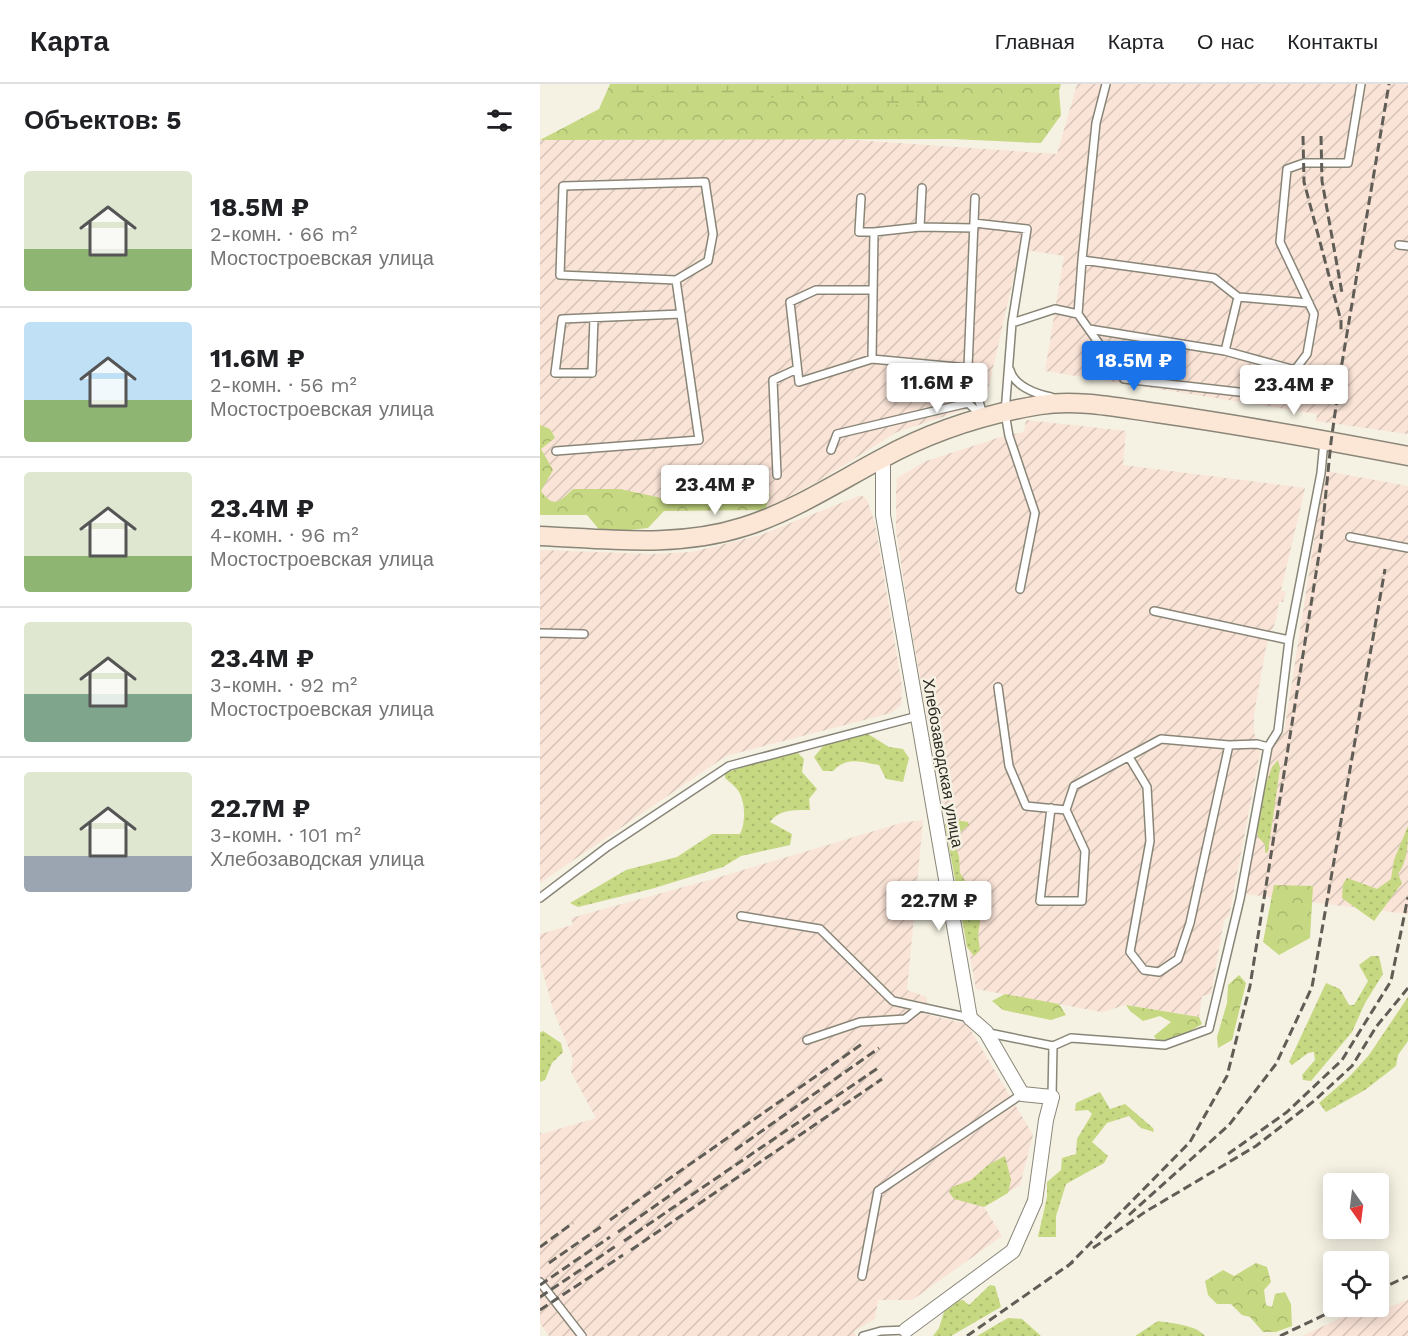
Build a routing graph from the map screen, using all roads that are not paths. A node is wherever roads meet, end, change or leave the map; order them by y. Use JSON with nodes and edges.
{"nodes":[{"id":1,"x":1106,"y":84,"type":"edge"},
{"id":2,"x":1361,"y":84,"type":"edge"},
{"id":3,"x":922,"y":188,"type":"dead end"},
{"id":4,"x":861,"y":198,"type":"dead end"},
{"id":5,"x":975,"y":198,"type":"dead end"},
{"id":6,"x":974,"y":225,"type":"junction"},
{"id":7,"x":920,"y":226,"type":"junction"},
{"id":8,"x":874,"y":232,"type":"junction"},
{"id":9,"x":1399,"y":244,"type":"dead end"},
{"id":10,"x":1408,"y":246,"type":"edge"},
{"id":11,"x":1082,"y":260,"type":"junction"},
{"id":12,"x":676,"y":280,"type":"junction"},
{"id":13,"x":872,"y":290,"type":"junction"},
{"id":14,"x":1238,"y":297,"type":"junction"},
{"id":15,"x":1309,"y":303,"type":"junction"},
{"id":16,"x":681,"y":314,"type":"junction"},
{"id":17,"x":1078,"y":314,"type":"junction"},
{"id":18,"x":594,"y":318,"type":"junction"},
{"id":19,"x":1012,"y":323,"type":"junction"},
{"id":20,"x":1089,"y":328,"type":"junction"},
{"id":21,"x":1225,"y":351,"type":"junction"},
{"id":22,"x":872,"y":359,"type":"junction"},
{"id":23,"x":968,"y":368,"type":"junction"},
{"id":24,"x":1009,"y":368,"type":"junction"},
{"id":25,"x":797,"y":369,"type":"junction"},
{"id":26,"x":1295,"y":370,"type":"junction"},
{"id":27,"x":1089,"y":404,"type":"junction"},
{"id":28,"x":1005,"y":412,"type":"junction"},
{"id":29,"x":984,"y":417,"type":"junction"},
{"id":30,"x":1324,"y":440,"type":"junction"},
{"id":31,"x":831,"y":450,"type":"dead end"},
{"id":32,"x":556,"y":451,"type":"dead end"},
{"id":33,"x":1408,"y":456,"type":"edge"},
{"id":34,"x":883,"y":458,"type":"junction"},
{"id":35,"x":777,"y":475,"type":"dead end"},
{"id":36,"x":540,"y":536,"type":"edge"},
{"id":37,"x":1350,"y":537,"type":"dead end"},
{"id":38,"x":1408,"y":548,"type":"edge"},
{"id":39,"x":1020,"y":588,"type":"dead end"},
{"id":40,"x":1155,"y":611,"type":"dead end"},
{"id":41,"x":540,"y":633,"type":"edge"},
{"id":42,"x":584,"y":634,"type":"dead end"},
{"id":43,"x":1288,"y":639,"type":"junction"},
{"id":44,"x":998,"y":687,"type":"dead end"},
{"id":45,"x":918,"y":716,"type":"junction"},
{"id":46,"x":1229,"y":745,"type":"junction"},
{"id":47,"x":1268,"y":747,"type":"junction"},
{"id":48,"x":1129,"y":757,"type":"junction"},
{"id":49,"x":1051,"y":808,"type":"junction"},
{"id":50,"x":1066,"y":810,"type":"junction"},
{"id":51,"x":540,"y":898,"type":"edge"},
{"id":52,"x":741,"y":916,"type":"dead end"},
{"id":53,"x":920,"y":1007,"type":"junction"},
{"id":54,"x":970,"y":1018,"type":"junction"},
{"id":55,"x":986,"y":1032,"type":"junction"},
{"id":56,"x":807,"y":1040,"type":"dead end"},
{"id":57,"x":1053,"y":1046,"type":"junction"},
{"id":58,"x":1022,"y":1094,"type":"junction"},
{"id":59,"x":1052,"y":1097,"type":"junction"},
{"id":60,"x":862,"y":1276,"type":"dead end"},
{"id":61,"x":540,"y":1282,"type":"edge"},
{"id":62,"x":906,"y":1330,"type":"joint"},
{"id":63,"x":582,"y":1336,"type":"edge"},
{"id":64,"x":863,"y":1336,"type":"edge"}],
"edges":[{"from":1,"to":11,"type":"lane"},
{"from":2,"to":15,"type":"lane"},
{"from":3,"to":7,"type":"lane"},
{"from":4,"to":8,"type":"lane"},
{"from":5,"to":6,"type":"lane"},
{"from":6,"to":7,"type":"lane"},
{"from":6,"to":19,"type":"lane"},
{"from":6,"to":23,"type":"lane"},
{"from":7,"to":8,"type":"lane"},
{"from":8,"to":13,"type":"lane"},
{"from":9,"to":10,"type":"lane"},
{"from":11,"to":14,"type":"lane"},
{"from":11,"to":17,"type":"lane"},
{"from":12,"to":12,"type":"lane"},
{"from":12,"to":16,"type":"lane"},
{"from":13,"to":22,"type":"lane"},
{"from":13,"to":25,"type":"lane"},
{"from":14,"to":15,"type":"lane"},
{"from":14,"to":21,"type":"lane"},
{"from":15,"to":26,"type":"lane"},
{"from":16,"to":18,"type":"lane"},
{"from":16,"to":32,"type":"lane"},
{"from":17,"to":19,"type":"lane"},
{"from":17,"to":20,"type":"lane"},
{"from":18,"to":18,"type":"lane"},
{"from":19,"to":24,"type":"lane"},
{"from":20,"to":21,"type":"lane"},
{"from":20,"to":26,"type":"lane"},
{"from":21,"to":26,"type":"lane"},
{"from":22,"to":23,"type":"lane"},
{"from":22,"to":25,"type":"lane"},
{"from":23,"to":29,"type":"lane"},
{"from":24,"to":27,"type":"lane"},
{"from":24,"to":28,"type":"lane"},
{"from":25,"to":35,"type":"lane"},
{"from":27,"to":28,"type":"main road"},
{"from":27,"to":30,"type":"main road"},
{"from":28,"to":29,"type":"main road"},
{"from":28,"to":39,"type":"lane"},
{"from":29,"to":31,"type":"lane"},
{"from":29,"to":34,"type":"main road"},
{"from":30,"to":33,"type":"main road"},
{"from":30,"to":43,"type":"lane"},
{"from":34,"to":36,"type":"main road"},
{"from":34,"to":45,"type":"street","name":"Хлебозаводская улица"},
{"from":37,"to":38,"type":"lane"},
{"from":40,"to":43,"type":"lane"},
{"from":41,"to":42,"type":"lane"},
{"from":43,"to":47,"type":"lane"},
{"from":44,"to":49,"type":"lane"},
{"from":45,"to":51,"type":"lane"},
{"from":45,"to":54,"type":"street","name":"Хлебозаводская улица"},
{"from":46,"to":47,"type":"lane"},
{"from":46,"to":48,"type":"lane"},
{"from":46,"to":48,"type":"lane"},
{"from":47,"to":57,"type":"lane"},
{"from":48,"to":50,"type":"lane"},
{"from":49,"to":50,"type":"lane"},
{"from":49,"to":50,"type":"lane"},
{"from":52,"to":53,"type":"lane"},
{"from":53,"to":54,"type":"lane"},
{"from":53,"to":56,"type":"lane"},
{"from":54,"to":55,"type":"street"},
{"from":55,"to":57,"type":"lane"},
{"from":55,"to":58,"type":"street"},
{"from":57,"to":59,"type":"lane"},
{"from":58,"to":59,"type":"street"},
{"from":58,"to":60,"type":"lane"},
{"from":59,"to":62,"type":"street"},
{"from":61,"to":63,"type":"lane"},
{"from":62,"to":64,"type":"lane"}]}
